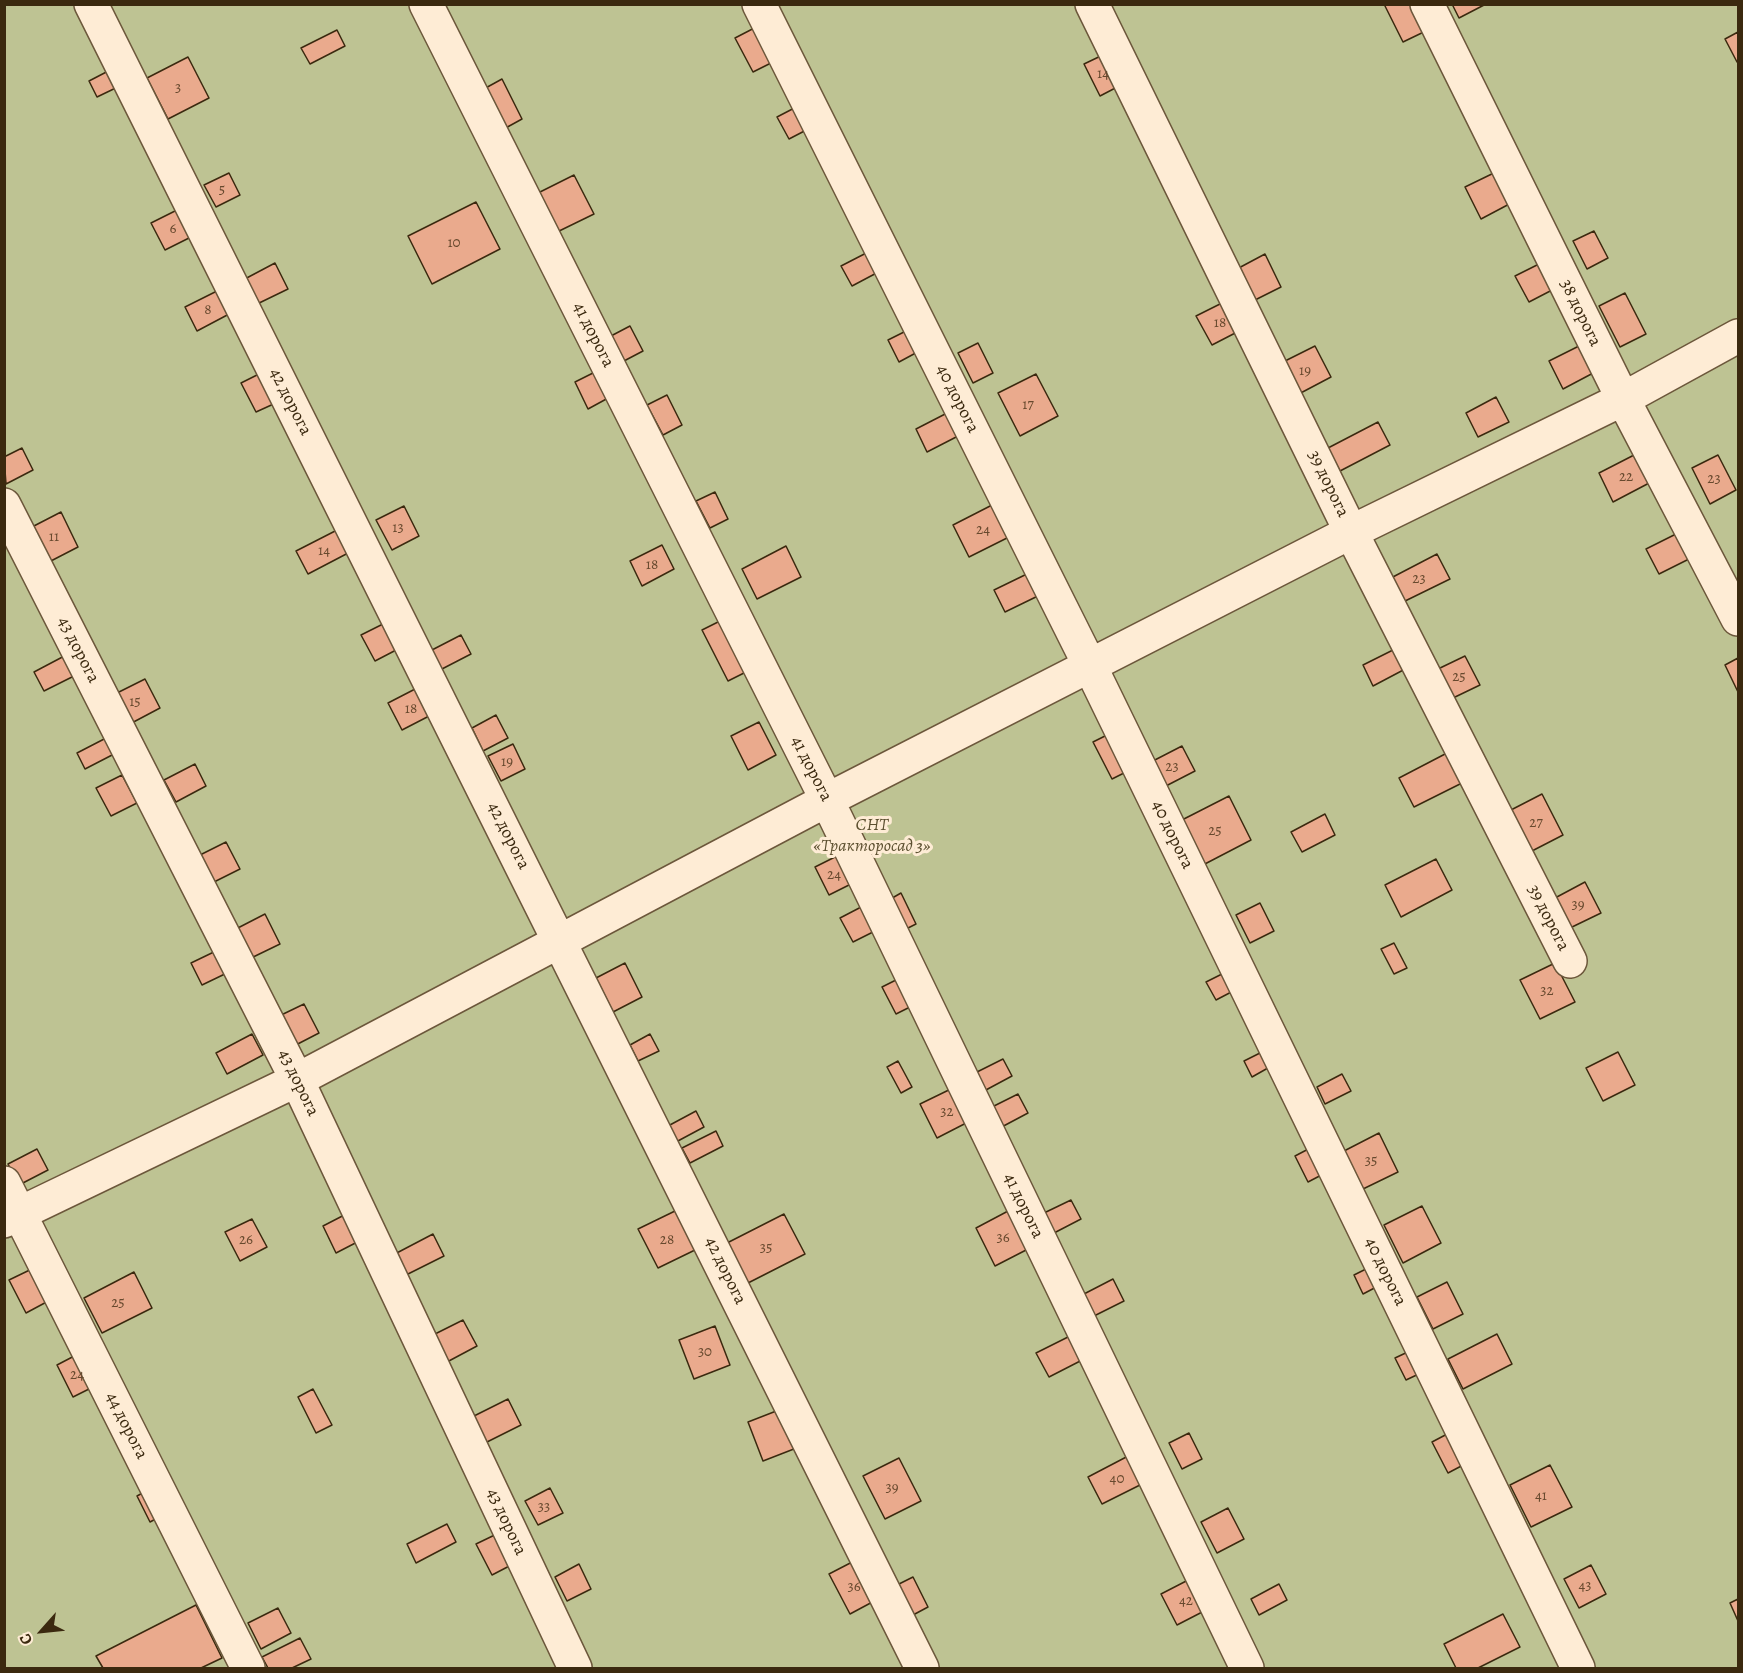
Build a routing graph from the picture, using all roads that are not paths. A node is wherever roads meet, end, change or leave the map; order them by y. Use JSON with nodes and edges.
{"nodes":[{"id":1,"x":91,"y":4,"type":"edge"},
{"id":2,"x":426,"y":4,"type":"edge"},
{"id":3,"x":759,"y":4,"type":"edge"},
{"id":4,"x":1092,"y":4,"type":"edge"},
{"id":5,"x":1427,"y":4,"type":"edge"},
{"id":6,"x":1738,"y":336,"type":"edge"},
{"id":7,"x":1623,"y":399,"type":"junction"},
{"id":8,"x":4,"y":505,"type":"edge"},
{"id":9,"x":1351,"y":532,"type":"junction"},
{"id":10,"x":1738,"y":619,"type":"edge"},
{"id":11,"x":1090,"y":666,"type":"junction"},
{"id":12,"x":827,"y":800,"type":"junction"},
{"id":13,"x":561,"y":942,"type":"junction"},
{"id":14,"x":1570,"y":961,"type":"dead end"},
{"id":15,"x":297,"y":1080,"type":"junction"},
{"id":16,"x":4,"y":1183,"type":"edge"},
{"id":17,"x":12,"y":1217,"type":"edge"},
{"id":18,"x":248,"y":1668,"type":"edge"},
{"id":19,"x":575,"y":1668,"type":"edge"},
{"id":20,"x":922,"y":1668,"type":"edge"},
{"id":21,"x":1247,"y":1668,"type":"edge"},
{"id":22,"x":1578,"y":1668,"type":"edge"}],
"edges":[{"from":1,"to":13,"type":"street","name":"42 дорога"},
{"from":2,"to":12,"type":"street","name":"41 дорога"},
{"from":3,"to":11,"type":"street","name":"40 дорога"},
{"from":4,"to":9,"type":"street","name":"39 дорога"},
{"from":5,"to":7,"type":"street","name":"38 дорога"},
{"from":6,"to":7,"type":"street"},
{"from":7,"to":9,"type":"street"},
{"from":7,"to":10,"type":"street","name":"38 дорога"},
{"from":8,"to":15,"type":"street","name":"43 дорога"},
{"from":9,"to":11,"type":"street"},
{"from":9,"to":14,"type":"street","name":"39 дорога"},
{"from":11,"to":12,"type":"street"},
{"from":11,"to":22,"type":"street","name":"40 дорога"},
{"from":12,"to":13,"type":"street"},
{"from":12,"to":21,"type":"street","name":"41 дорога"},
{"from":13,"to":15,"type":"street"},
{"from":13,"to":20,"type":"street","name":"42 дорога"},
{"from":15,"to":17,"type":"street"},
{"from":15,"to":19,"type":"street","name":"43 дорога"},
{"from":16,"to":17,"type":"street","name":"44 дорога"},
{"from":17,"to":18,"type":"street","name":"44 дорога"}]}
